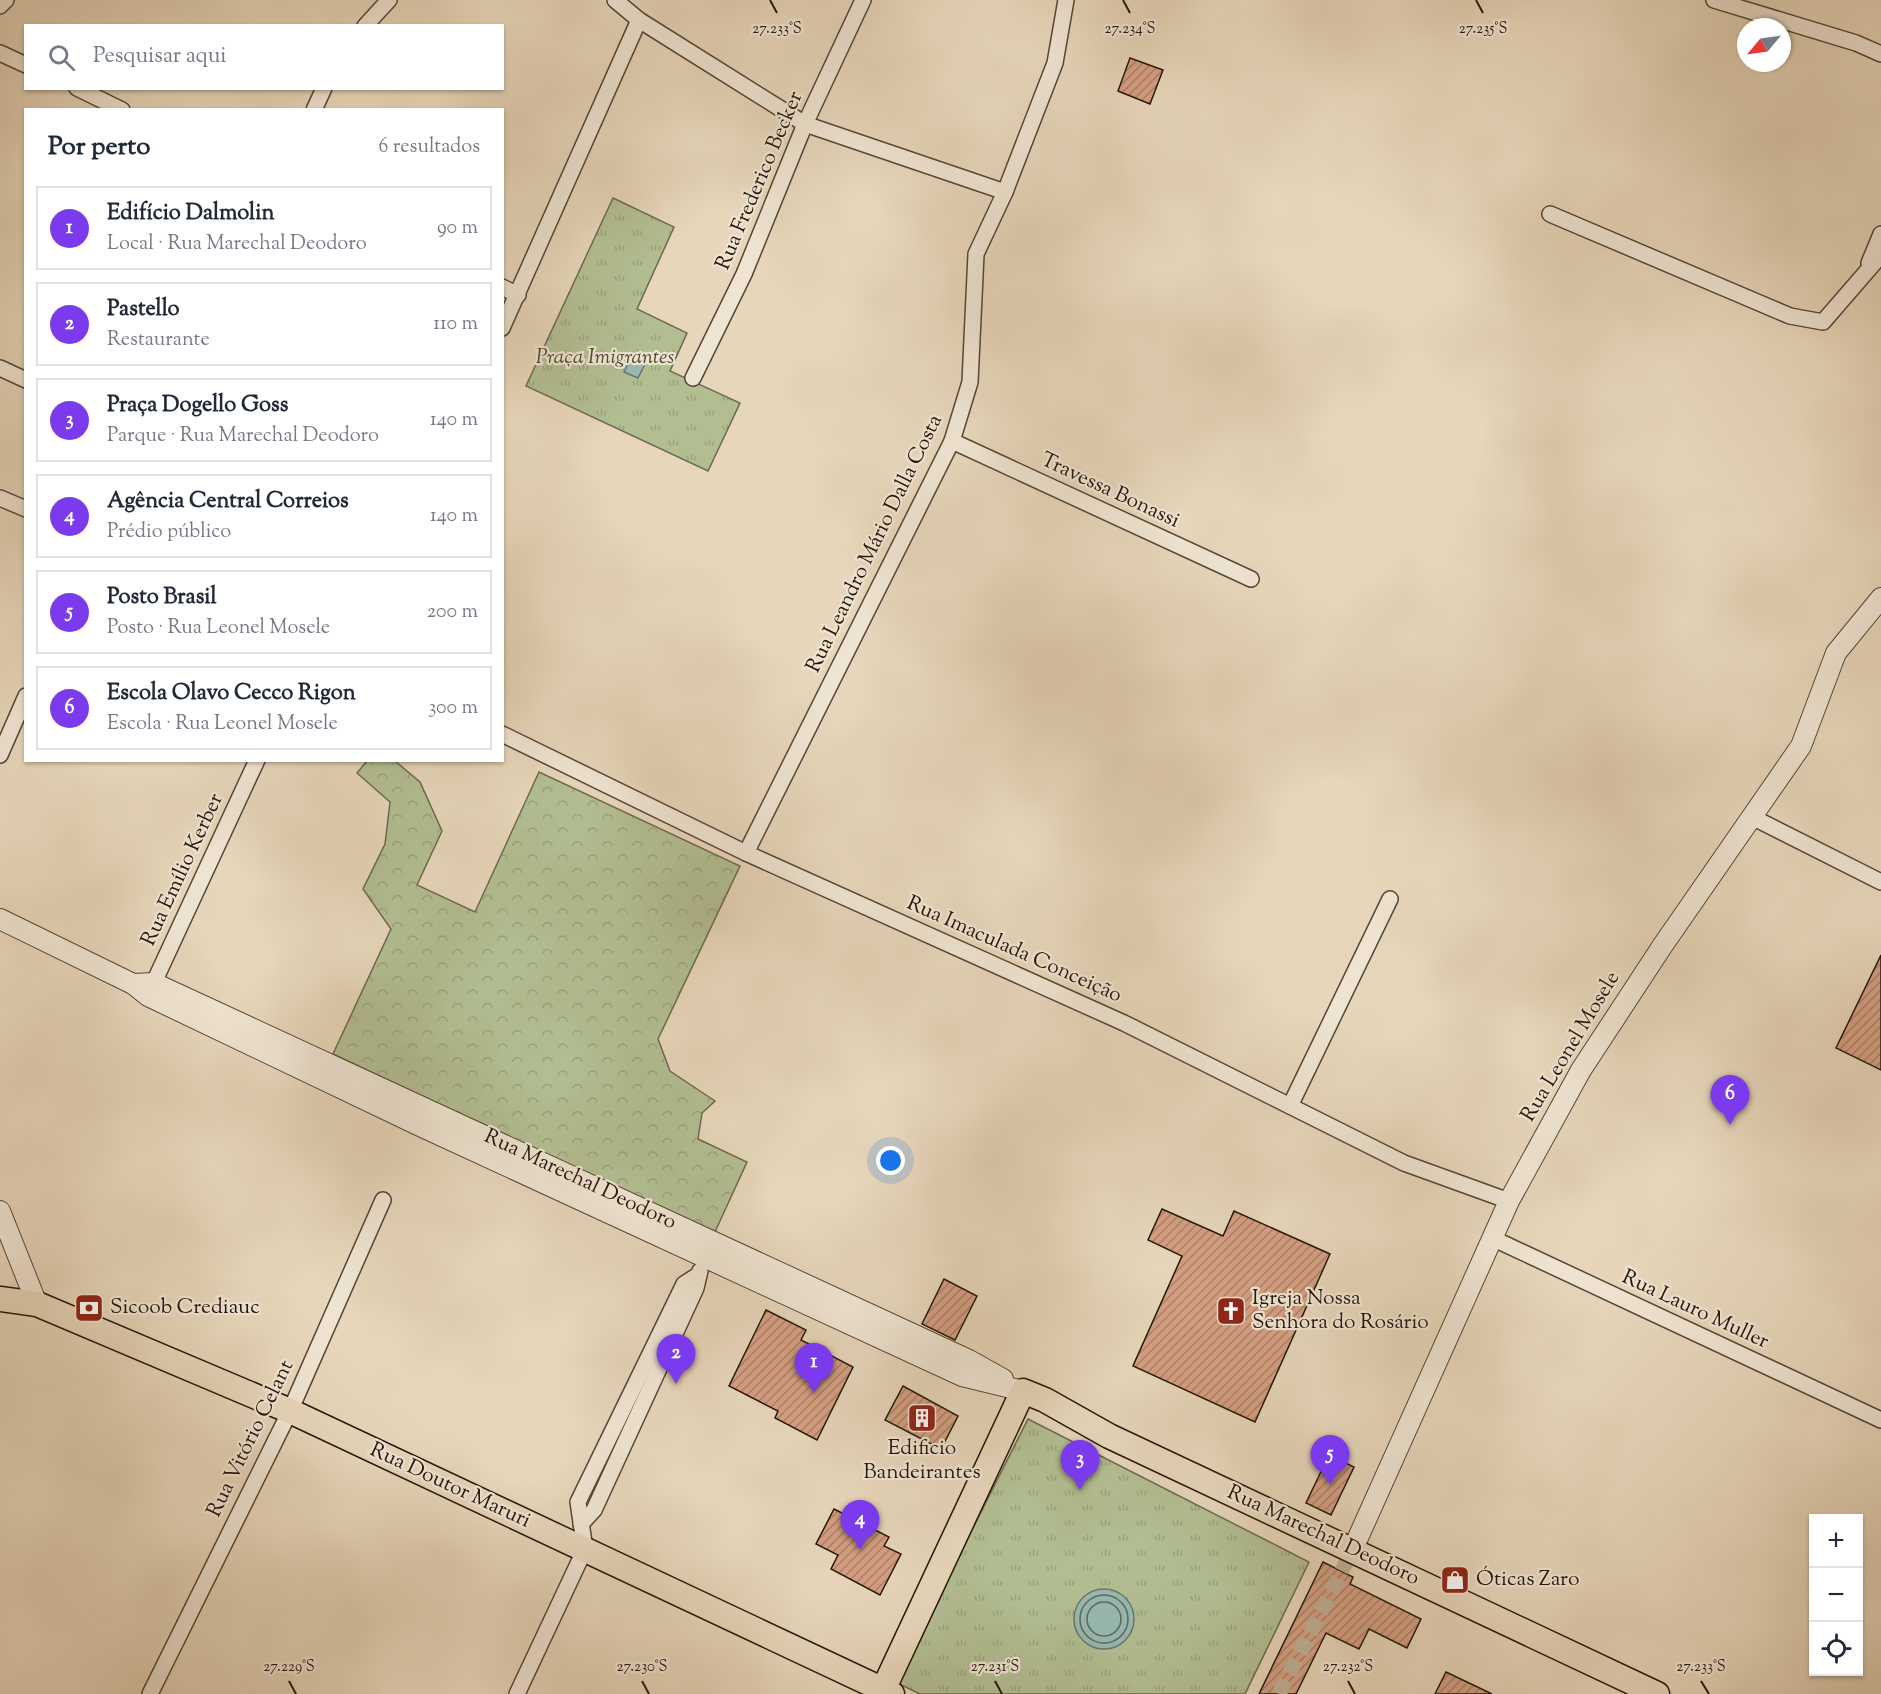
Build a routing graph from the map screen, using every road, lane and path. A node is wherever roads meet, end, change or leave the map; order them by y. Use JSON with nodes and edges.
{"nodes":[{"id":1,"x":6,"y":0,"type":"edge"},
{"id":2,"x":389,"y":0,"type":"edge"},
{"id":3,"x":615,"y":0,"type":"edge"},
{"id":4,"x":863,"y":0,"type":"edge"},
{"id":5,"x":1066,"y":0,"type":"edge"},
{"id":6,"x":1714,"y":0,"type":"edge"},
{"id":7,"x":0,"y":6,"type":"edge"},
{"id":8,"x":639,"y":20,"type":"junction"},
{"id":9,"x":367,"y":24,"type":"edge"},
{"id":10,"x":0,"y":53,"type":"edge"},
{"id":11,"x":1881,"y":54,"type":"edge"},
{"id":12,"x":24,"y":64,"type":"edge"},
{"id":13,"x":81,"y":90,"type":"edge"},
{"id":14,"x":323,"y":90,"type":"edge"},
{"id":15,"x":118,"y":108,"type":"edge"},
{"id":16,"x":315,"y":108,"type":"edge"},
{"id":17,"x":805,"y":124,"type":"junction"},
{"id":18,"x":1005,"y":192,"type":"junction"},
{"id":19,"x":1551,"y":214,"type":"dead end"},
{"id":20,"x":1881,"y":234,"type":"edge"},
{"id":21,"x":1881,"y":255,"type":"edge"},
{"id":22,"x":1865,"y":271,"type":"junction"},
{"id":23,"x":504,"y":288,"type":"edge"},
{"id":24,"x":518,"y":295,"type":"junction"},
{"id":25,"x":504,"y":324,"type":"edge"},
{"id":26,"x":0,"y":368,"type":"edge"},
{"id":27,"x":693,"y":378,"type":"dead end"},
{"id":28,"x":24,"y":379,"type":"edge"},
{"id":29,"x":952,"y":441,"type":"junction"},
{"id":30,"x":0,"y":498,"type":"edge"},
{"id":31,"x":24,"y":508,"type":"edge"},
{"id":32,"x":1251,"y":579,"type":"dead end"},
{"id":33,"x":1881,"y":598,"type":"edge"},
{"id":34,"x":24,"y":701,"type":"edge"},
{"id":35,"x":504,"y":735,"type":"edge"},
{"id":36,"x":0,"y":755,"type":"edge"},
{"id":37,"x":256,"y":762,"type":"edge"},
{"id":38,"x":1752,"y":817,"type":"junction"},
{"id":39,"x":746,"y":853,"type":"junction"},
{"id":40,"x":1881,"y":882,"type":"edge"},
{"id":41,"x":1390,"y":898,"type":"dead end"},
{"id":42,"x":0,"y":919,"type":"edge"},
{"id":43,"x":145,"y":988,"type":"junction"},
{"id":44,"x":1290,"y":1106,"type":"junction"},
{"id":45,"x":383,"y":1200,"type":"dead end"},
{"id":46,"x":1509,"y":1201,"type":"junction"},
{"id":47,"x":0,"y":1211,"type":"edge"},
{"id":48,"x":1492,"y":1238,"type":"junction"},
{"id":49,"x":710,"y":1250,"type":"junction"},
{"id":50,"x":0,"y":1299,"type":"edge"},
{"id":51,"x":37,"y":1304,"type":"junction"},
{"id":52,"x":1023,"y":1391,"type":"junction"},
{"id":53,"x":290,"y":1411,"type":"junction"},
{"id":54,"x":1881,"y":1420,"type":"edge"},
{"id":55,"x":585,"y":1549,"type":"junction"},
{"id":56,"x":1352,"y":1551,"type":"junction"},
{"id":57,"x":886,"y":1693,"type":"edge"},
{"id":58,"x":150,"y":1694,"type":"edge"},
{"id":59,"x":517,"y":1694,"type":"edge"},
{"id":60,"x":1657,"y":1694,"type":"edge"}],
"edges":[{"from":1,"to":7,"type":"street"},
{"from":2,"to":9,"type":"street"},
{"from":3,"to":8,"type":"street"},
{"from":4,"to":17,"type":"street","name":"Rua Frederico Becker"},
{"from":5,"to":18,"type":"street","name":"Rua Leandro Mário Dalla Costa"},
{"from":6,"to":11,"type":"street"},
{"from":8,"to":17,"type":"street"},
{"from":8,"to":24,"type":"street"},
{"from":10,"to":12,"type":"street"},
{"from":13,"to":15,"type":"street"},
{"from":14,"to":16,"type":"street"},
{"from":17,"to":18,"type":"street"},
{"from":17,"to":27,"type":"street","name":"Rua Frederico Becker"},
{"from":18,"to":29,"type":"street","name":"Rua Leandro Mário Dalla Costa"},
{"from":19,"to":22,"type":"street"},
{"from":20,"to":22,"type":"street"},
{"from":21,"to":22,"type":"street"},
{"from":23,"to":24,"type":"street"},
{"from":24,"to":25,"type":"street"},
{"from":26,"to":28,"type":"street"},
{"from":29,"to":32,"type":"street","name":"Travessa Bonassi"},
{"from":29,"to":39,"type":"street","name":"Rua Leandro Mário Dalla Costa"},
{"from":30,"to":31,"type":"street"},
{"from":33,"to":38,"type":"street","name":"Rua Leonel Mosele"},
{"from":34,"to":36,"type":"street"},
{"from":35,"to":39,"type":"street","name":"Rua Imaculada Conceição"},
{"from":37,"to":43,"type":"street","name":"Rua Emílio Kerber"},
{"from":38,"to":40,"type":"street"},
{"from":38,"to":46,"type":"street","name":"Rua Leonel Mosele"},
{"from":39,"to":44,"type":"street","name":"Rua Imaculada Conceição"},
{"from":41,"to":44,"type":"street"},
{"from":42,"to":43,"type":"street","name":"Rua Marechal Deodoro"},
{"from":43,"to":49,"type":"street","name":"Rua Marechal Deodoro"},
{"from":44,"to":46,"type":"street","name":"Rua Imaculada Conceição"},
{"from":45,"to":53,"type":"street","name":"Rua Vitório Celant"},
{"from":46,"to":48,"type":"street","name":"Rua Leonel Mosele"},
{"from":47,"to":51,"type":"street"},
{"from":48,"to":54,"type":"street","name":"Rua Lauro Muller"},
{"from":48,"to":56,"type":"street","name":"Rua Leonel Mosele"},
{"from":49,"to":52,"type":"street","name":"Rua Marechal Deodoro"},
{"from":49,"to":55,"type":"street"},
{"from":50,"to":51,"type":"main road","name":"Rua Doutor Maruri"},
{"from":51,"to":53,"type":"main road","name":"Rua Doutor Maruri"},
{"from":52,"to":56,"type":"main road","name":"Rua Marechal Deodoro"},
{"from":52,"to":57,"type":"main road"},
{"from":53,"to":55,"type":"main road","name":"Rua Doutor Maruri"},
{"from":53,"to":58,"type":"street","name":"Rua Vitório Celant"},
{"from":55,"to":57,"type":"main road","name":"Rua Doutor Maruri"},
{"from":55,"to":59,"type":"street"},
{"from":56,"to":60,"type":"main road","name":"Rua Marechal Deodoro"}]}
